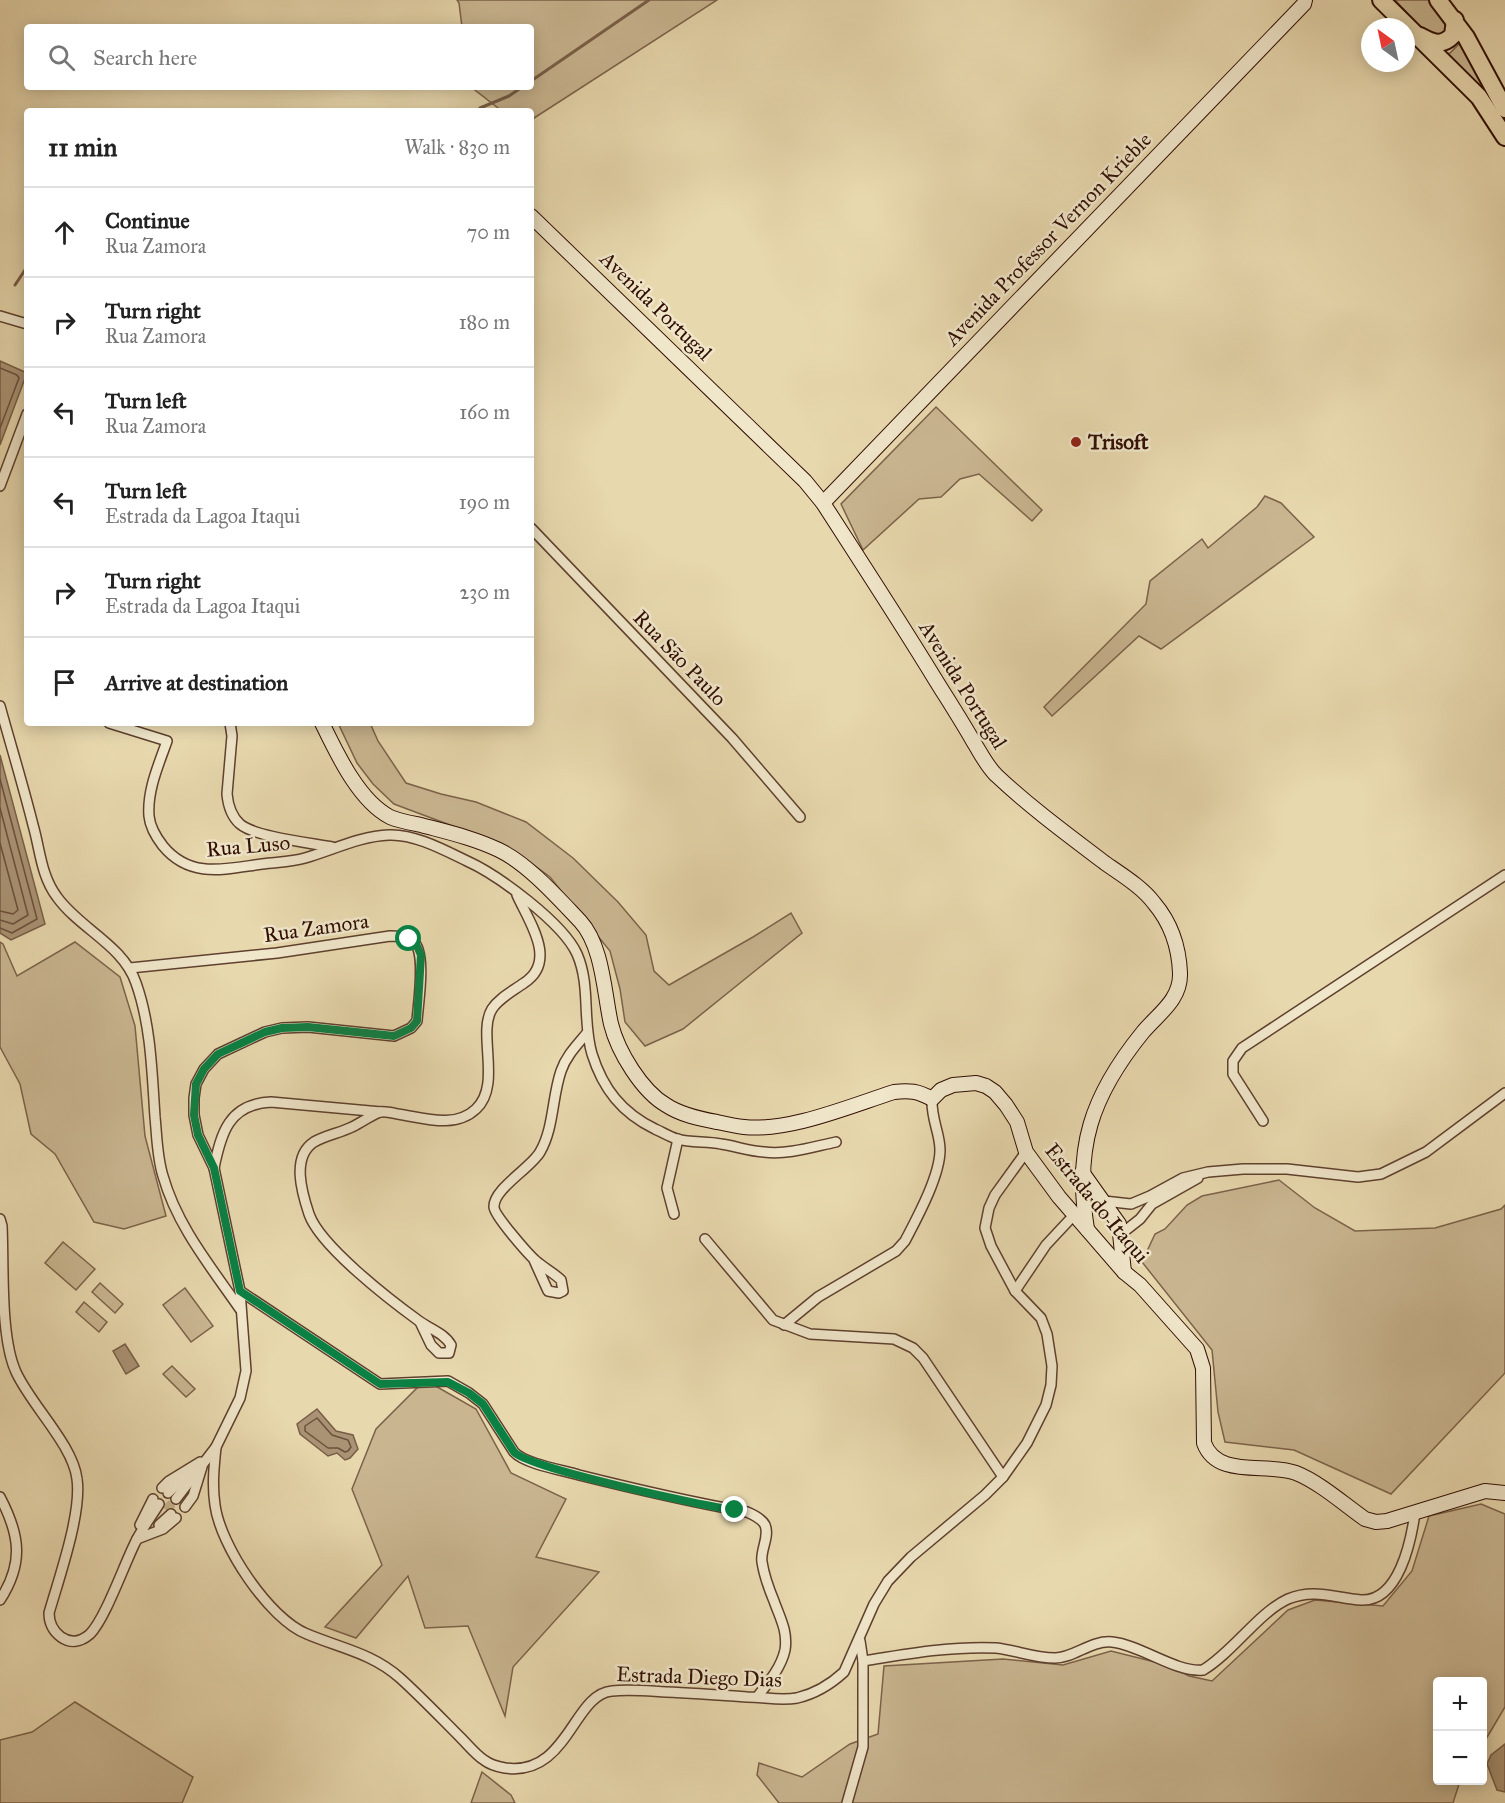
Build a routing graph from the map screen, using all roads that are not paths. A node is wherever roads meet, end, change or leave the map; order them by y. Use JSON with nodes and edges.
{"nodes":[{"id":1,"x":1438,"y":0,"type":"edge"},
{"id":2,"x":1309,"y":1,"type":"edge"},
{"id":3,"x":1382,"y":2,"type":"edge"},
{"id":4,"x":1399,"y":18,"type":"edge"},
{"id":5,"x":1455,"y":20,"type":"junction"},
{"id":6,"x":1415,"y":33,"type":"edge"},
{"id":7,"x":1415,"y":33,"type":"edge"},
{"id":8,"x":1505,"y":110,"type":"edge"},
{"id":9,"x":1505,"y":137,"type":"edge"},
{"id":10,"x":534,"y":219,"type":"edge"},
{"id":11,"x":0,"y":316,"type":"edge"},
{"id":12,"x":24,"y":323,"type":"edge"},
{"id":13,"x":24,"y":422,"type":"edge"},
{"id":14,"x":0,"y":486,"type":"edge"},
{"id":15,"x":823,"y":503,"type":"junction"},
{"id":16,"x":534,"y":531,"type":"edge"},
{"id":17,"x":0,"y":706,"type":"edge"},
{"id":18,"x":119,"y":726,"type":"edge"},
{"id":19,"x":230,"y":726,"type":"edge"},
{"id":20,"x":323,"y":726,"type":"edge"},
{"id":21,"x":800,"y":817,"type":"dead end"},
{"id":22,"x":334,"y":848,"type":"junction"},
{"id":23,"x":1505,"y":875,"type":"edge"},
{"id":24,"x":516,"y":892,"type":"junction"},
{"id":25,"x":130,"y":968,"type":"junction"},
{"id":26,"x":587,"y":1033,"type":"junction"},
{"id":27,"x":1505,"y":1093,"type":"edge"},
{"id":28,"x":932,"y":1099,"type":"junction"},
{"id":29,"x":381,"y":1112,"type":"junction"},
{"id":30,"x":1263,"y":1121,"type":"dead end"},
{"id":31,"x":678,"y":1139,"type":"junction"},
{"id":32,"x":836,"y":1142,"type":"dead end"},
{"id":33,"x":1026,"y":1152,"type":"junction"},
{"id":34,"x":214,"y":1168,"type":"junction"},
{"id":35,"x":1082,"y":1172,"type":"junction"},
{"id":36,"x":1208,"y":1172,"type":"junction"},
{"id":37,"x":1059,"y":1197,"type":"junction"},
{"id":38,"x":1104,"y":1201,"type":"junction"},
{"id":39,"x":1084,"y":1203,"type":"junction"},
{"id":40,"x":674,"y":1214,"type":"dead end"},
{"id":41,"x":1074,"y":1215,"type":"junction"},
{"id":42,"x":1,"y":1223,"type":"edge"},
{"id":43,"x":1087,"y":1229,"type":"junction"},
{"id":44,"x":1121,"y":1234,"type":"junction"},
{"id":45,"x":705,"y":1239,"type":"dead end"},
{"id":46,"x":534,"y":1260,"type":"dead end"},
{"id":47,"x":1124,"y":1272,"type":"junction"},
{"id":48,"x":240,"y":1291,"type":"junction"},
{"id":49,"x":1015,"y":1291,"type":"junction"},
{"id":50,"x":240,"y":1309,"type":"junction"},
{"id":51,"x":420,"y":1322,"type":"dead end"},
{"id":52,"x":784,"y":1325,"type":"junction"},
{"id":53,"x":216,"y":1447,"type":"junction"},
{"id":54,"x":204,"y":1459,"type":"junction"},
{"id":55,"x":1002,"y":1477,"type":"junction"},
{"id":56,"x":1505,"y":1493,"type":"edge"},
{"id":57,"x":0,"y":1497,"type":"edge"},
{"id":58,"x":1415,"y":1513,"type":"junction"},
{"id":59,"x":137,"y":1539,"type":"junction"},
{"id":60,"x":0,"y":1600,"type":"edge"},
{"id":61,"x":860,"y":1641,"type":"junction"},
{"id":62,"x":863,"y":1661,"type":"junction"},
{"id":63,"x":757,"y":1697,"type":"junction"},
{"id":64,"x":847,"y":1803,"type":"edge"}],
"edges":[{"from":1,"to":5,"type":"highway"},
{"from":2,"to":15,"type":"street","name":"Avenida Professor Vernon Krieble"},
{"from":3,"to":4,"type":"highway"},
{"from":5,"to":6,"type":"highway"},
{"from":5,"to":8,"type":"highway"},
{"from":7,"to":9,"type":"highway"},
{"from":10,"to":15,"type":"street","name":"Avenida Portugal"},
{"from":11,"to":12,"type":"street"},
{"from":13,"to":14,"type":"street"},
{"from":15,"to":35,"type":"street","name":"Avenida Portugal"},
{"from":16,"to":21,"type":"street","name":"Rua São Paulo"},
{"from":17,"to":25,"type":"street"},
{"from":18,"to":22,"type":"street","name":"Rua Luso"},
{"from":19,"to":22,"type":"street"},
{"from":20,"to":28,"type":"street"},
{"from":22,"to":24,"type":"street"},
{"from":23,"to":30,"type":"street"},
{"from":24,"to":26,"type":"street"},
{"from":24,"to":29,"type":"street"},
{"from":25,"to":34,"type":"street","name":"Rua Zamora"},
{"from":25,"to":50,"type":"street"},
{"from":26,"to":31,"type":"street"},
{"from":26,"to":46,"type":"street"},
{"from":27,"to":36,"type":"street"},
{"from":28,"to":33,"type":"street","name":"Estrada do Itaqui"},
{"from":28,"to":52,"type":"street"},
{"from":29,"to":34,"type":"street"},
{"from":29,"to":51,"type":"street"},
{"from":31,"to":32,"type":"street"},
{"from":31,"to":40,"type":"street"},
{"from":33,"to":37,"type":"street","name":"Estrada do Itaqui"},
{"from":33,"to":49,"type":"street","name":"Estrada Diego Dias"},
{"from":34,"to":48,"type":"street","name":"Rua Zamora"},
{"from":35,"to":38,"type":"street"},
{"from":35,"to":39,"type":"street","name":"Avenida Portugal"},
{"from":36,"to":38,"type":"street"},
{"from":36,"to":44,"type":"street"},
{"from":37,"to":39,"type":"street"},
{"from":37,"to":41,"type":"street","name":"Estrada do Itaqui"},
{"from":38,"to":39,"type":"street"},
{"from":38,"to":44,"type":"street"},
{"from":39,"to":43,"type":"street","name":"Avenida Portugal"},
{"from":41,"to":43,"type":"street","name":"Estrada do Itaqui"},
{"from":41,"to":49,"type":"street"},
{"from":42,"to":59,"type":"street"},
{"from":43,"to":44,"type":"street"},
{"from":43,"to":47,"type":"street","name":"Estrada do Itaqui"},
{"from":44,"to":47,"type":"street"},
{"from":45,"to":52,"type":"street"},
{"from":47,"to":58,"type":"street","name":"Estrada do Itaqui"},
{"from":48,"to":50,"type":"street","name":"Rua Zamora"},
{"from":48,"to":63,"type":"street"},
{"from":49,"to":55,"type":"street","name":"Estrada Diego Dias"},
{"from":50,"to":53,"type":"street","name":"Rua Zamora"},
{"from":52,"to":55,"type":"street"},
{"from":53,"to":54,"type":"street"},
{"from":53,"to":63,"type":"street","name":"Estrada Diego Dias"},
{"from":54,"to":54,"type":"street"},
{"from":55,"to":61,"type":"street","name":"Estrada Diego Dias"},
{"from":56,"to":58,"type":"street","name":"Estrada do Itaqui"},
{"from":57,"to":60,"type":"street"},
{"from":58,"to":62,"type":"street"},
{"from":59,"to":59,"type":"street"},
{"from":61,"to":62,"type":"street"},
{"from":61,"to":63,"type":"street","name":"Estrada Diego Dias"},
{"from":62,"to":64,"type":"street"}]}
